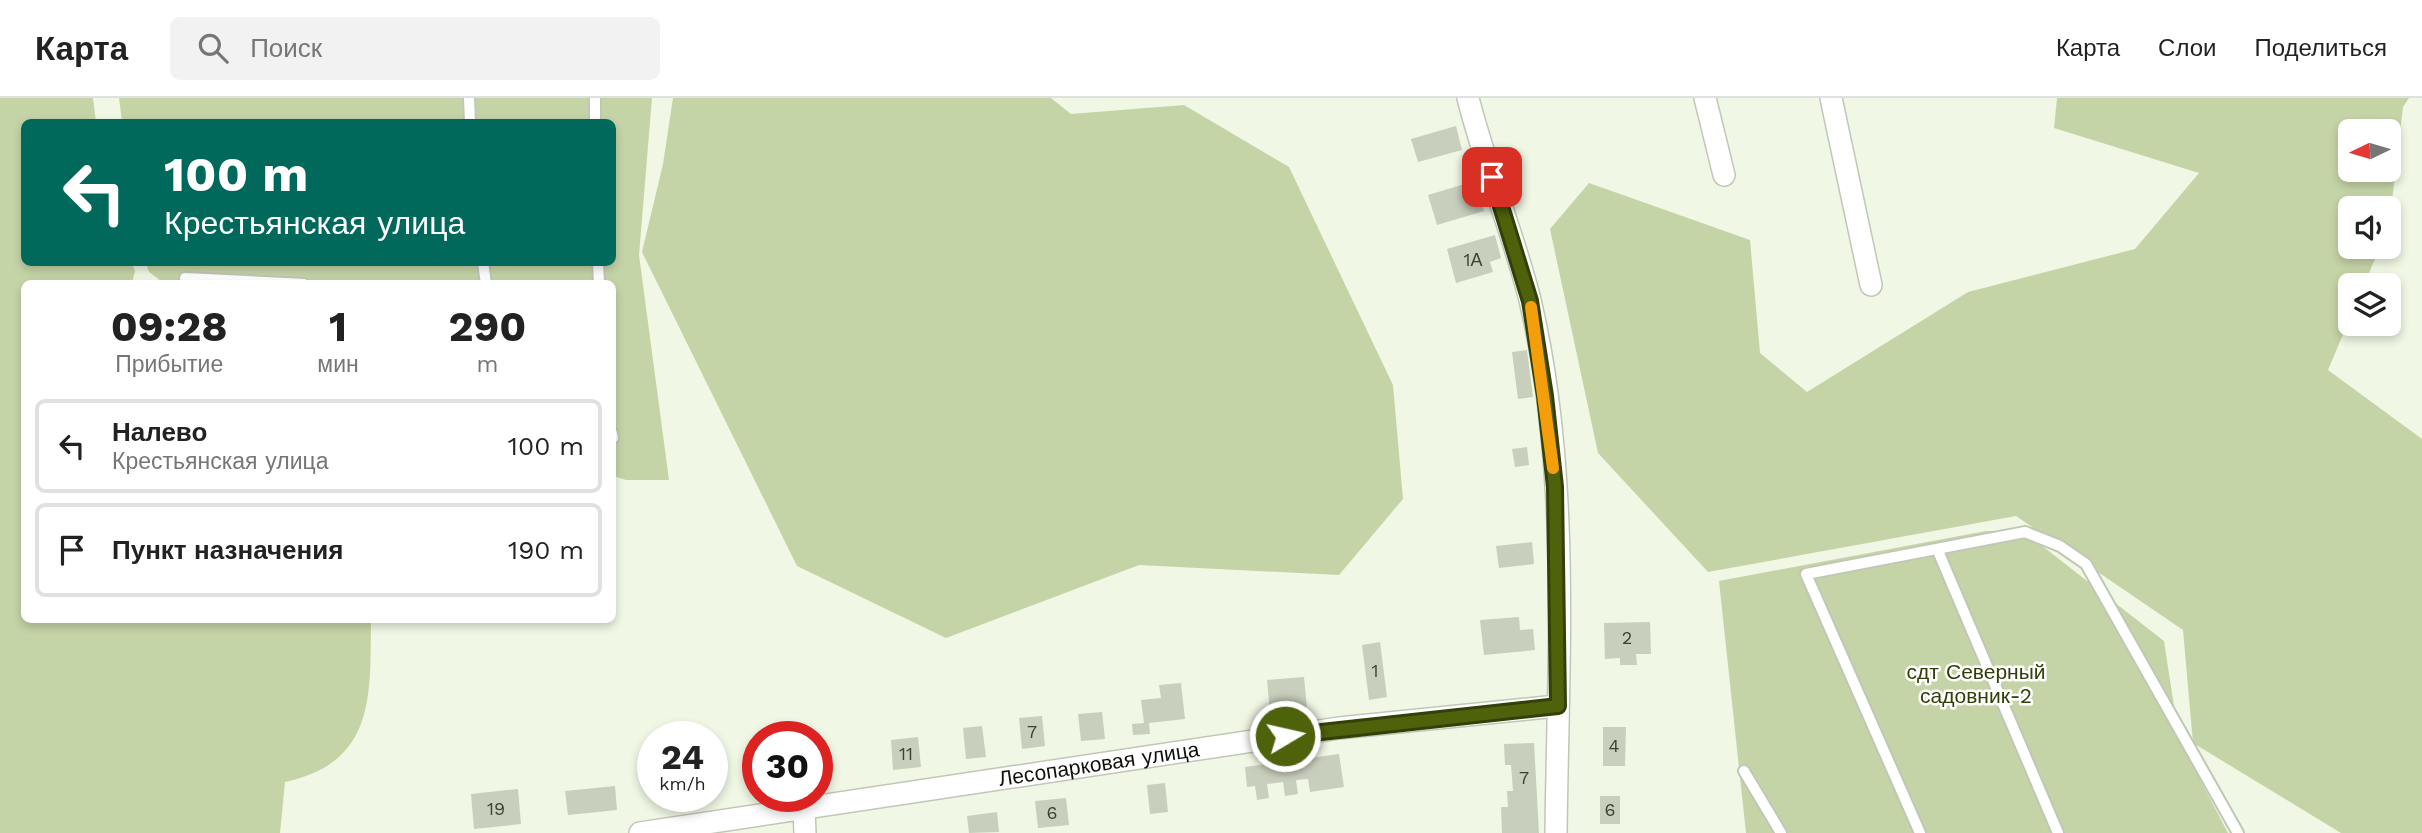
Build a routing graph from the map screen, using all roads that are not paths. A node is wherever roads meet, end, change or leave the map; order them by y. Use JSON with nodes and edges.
{"nodes":[{"id":1,"x":469,"y":98,"type":"edge"},
{"id":2,"x":595,"y":98,"type":"edge"},
{"id":3,"x":1468,"y":98,"type":"edge"},
{"id":4,"x":1705,"y":98,"type":"edge"},
{"id":5,"x":1831,"y":98,"type":"edge"},
{"id":6,"x":470,"y":119,"type":"edge"},
{"id":7,"x":596,"y":119,"type":"edge"},
{"id":8,"x":1724,"y":175,"type":"dead end"},
{"id":9,"x":185,"y":278,"type":"dead end"},
{"id":10,"x":225,"y":280,"type":"edge"},
{"id":11,"x":1871,"y":285,"type":"dead end"},
{"id":12,"x":1938,"y":551,"type":"junction"},
{"id":13,"x":1558,"y":706,"type":"junction"},
{"id":14,"x":1744,"y":771,"type":"dead end"},
{"id":15,"x":833,"y":806,"type":"edge"},
{"id":16,"x":790,"y":812,"type":"edge"},
{"id":17,"x":804,"y":812,"type":"edge"},
{"id":18,"x":640,"y":833,"type":"edge"},
{"id":19,"x":804,"y":833,"type":"edge"},
{"id":20,"x":1556,"y":833,"type":"edge"},
{"id":21,"x":1781,"y":833,"type":"edge"},
{"id":22,"x":1920,"y":833,"type":"edge"},
{"id":23,"x":2058,"y":833,"type":"edge"},
{"id":24,"x":2238,"y":833,"type":"edge"}],
"edges":[{"from":1,"to":6,"type":"lane"},
{"from":2,"to":7,"type":"lane"},
{"from":3,"to":13,"type":"street"},
{"from":4,"to":8,"type":"street"},
{"from":5,"to":11,"type":"street"},
{"from":9,"to":10,"type":"lane"},
{"from":12,"to":22,"type":"lane"},
{"from":12,"to":23,"type":"lane"},
{"from":12,"to":24,"type":"lane"},
{"from":13,"to":15,"type":"street","name":"Лесопарковая улица"},
{"from":13,"to":20,"type":"street"},
{"from":14,"to":21,"type":"lane"},
{"from":16,"to":18,"type":"street","name":"Лесопарковая улица"},
{"from":17,"to":19,"type":"street"}]}
